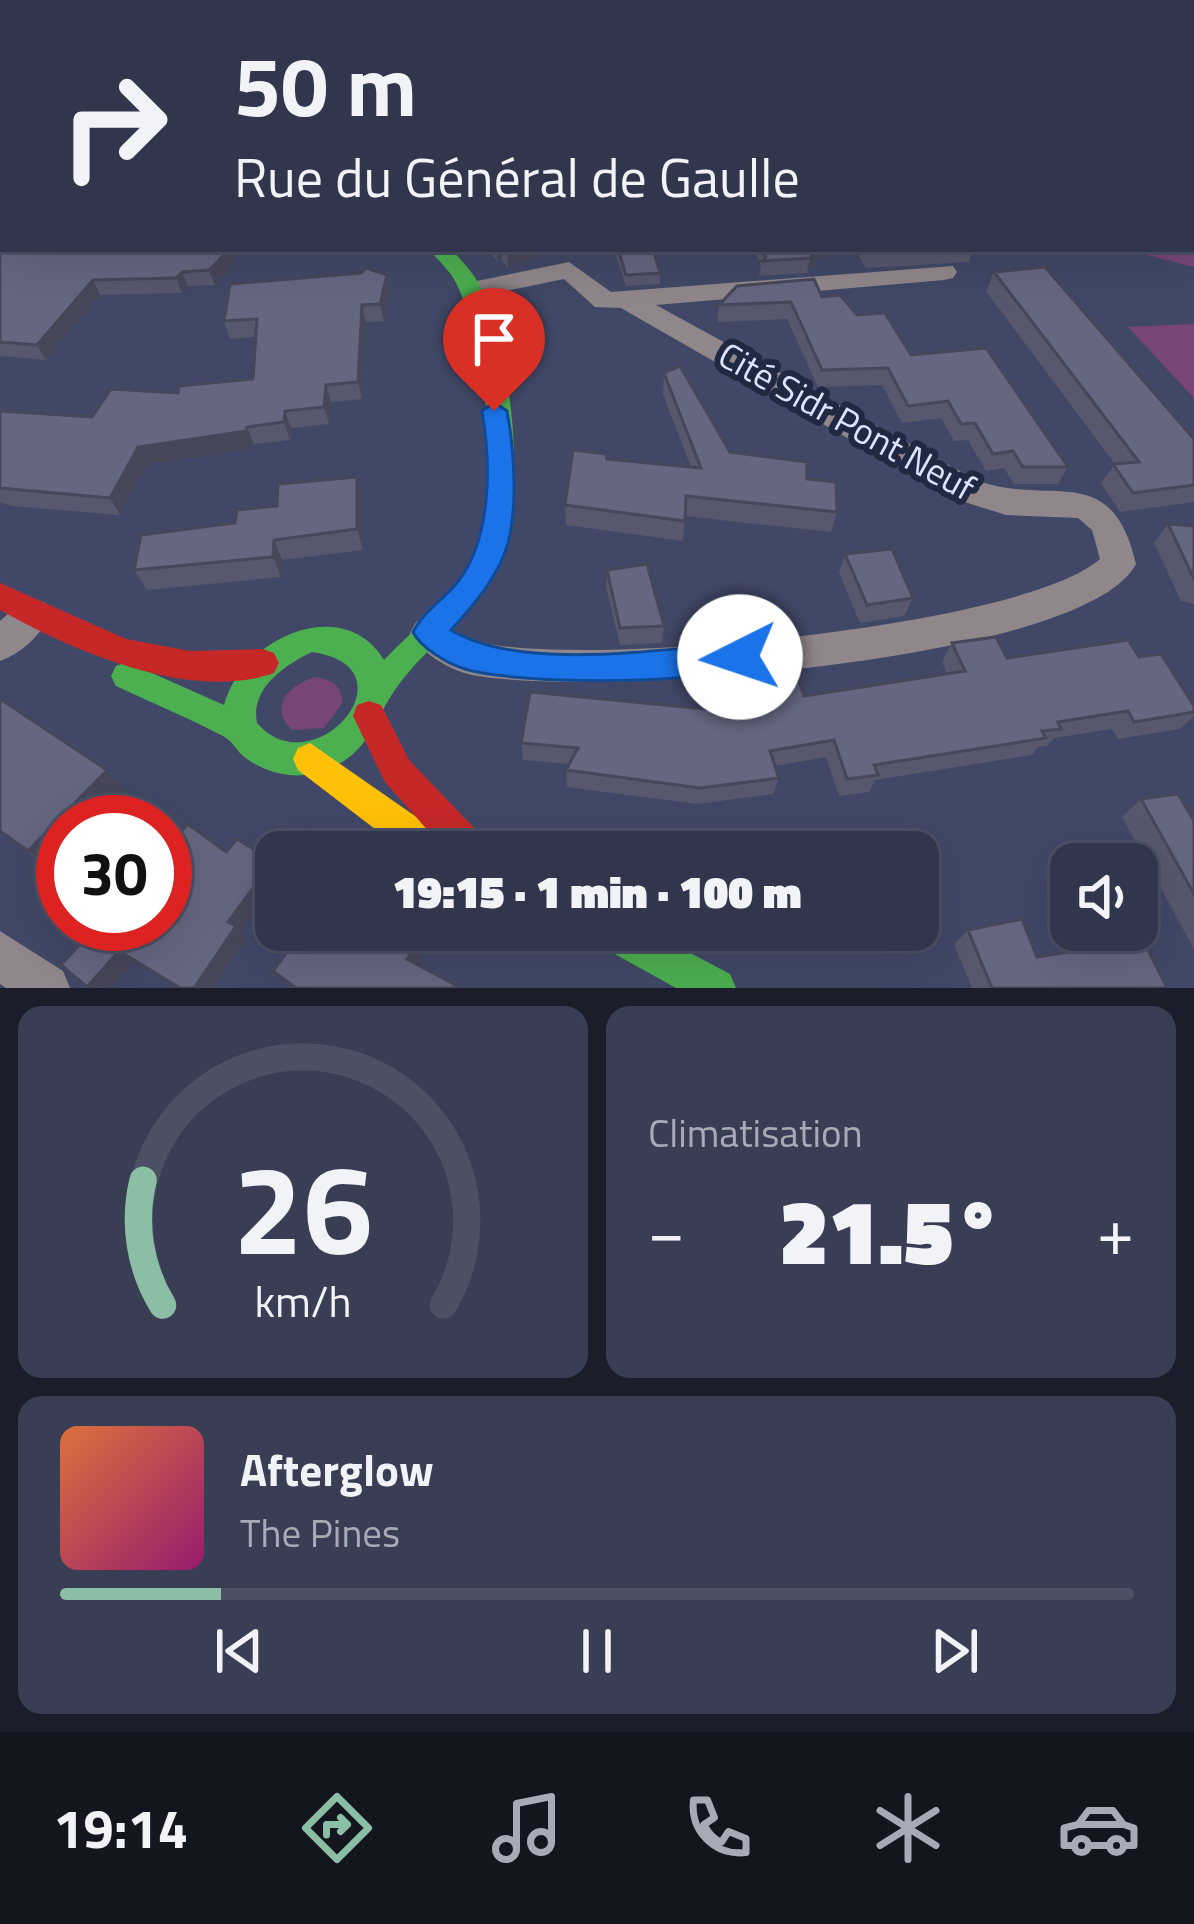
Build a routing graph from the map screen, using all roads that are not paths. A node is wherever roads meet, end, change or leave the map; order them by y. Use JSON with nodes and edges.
{"nodes":[{"id":1,"x":442,"y":252,"type":"edge"},
{"id":2,"x":944,"y":272,"type":"dead end"},
{"id":3,"x":472,"y":290,"type":"junction"},
{"id":4,"x":625,"y":299,"type":"junction"},
{"id":5,"x":0,"y":595,"type":"edge"},
{"id":6,"x":33,"y":614,"type":"junction"},
{"id":7,"x":403,"y":629,"type":"junction"},
{"id":8,"x":0,"y":645,"type":"edge"},
{"id":9,"x":352,"y":645,"type":"junction"},
{"id":10,"x":111,"y":654,"type":"junction"},
{"id":11,"x":263,"y":663,"type":"junction"},
{"id":12,"x":374,"y":702,"type":"junction"},
{"id":13,"x":243,"y":729,"type":"junction"},
{"id":14,"x":310,"y":759,"type":"junction"},
{"id":15,"x":408,"y":831,"type":"edge"},
{"id":16,"x":452,"y":831,"type":"edge"},
{"id":17,"x":647,"y":951,"type":"edge"},
{"id":18,"x":0,"y":956,"type":"edge"},
{"id":19,"x":46,"y":988,"type":"edge"},
{"id":20,"x":716,"y":988,"type":"edge"}],
"edges":[{"from":1,"to":3,"type":"main road"},
{"from":2,"to":4,"type":"street","name":"Cité Sidr Pont Neuf"},
{"from":3,"to":4,"type":"street","name":"Cité Sidr Pont Neuf"},
{"from":3,"to":7,"type":"main road"},
{"from":4,"to":7,"type":"street","name":"Cité Sidr Pont Neuf"},
{"from":5,"to":6,"type":"main road"},
{"from":6,"to":8,"type":"street"},
{"from":6,"to":10,"type":"main road"},
{"from":7,"to":9,"type":"main road"},
{"from":7,"to":12,"type":"main road"},
{"from":9,"to":11,"type":"main road"},
{"from":9,"to":12,"type":"main road"},
{"from":10,"to":11,"type":"main road"},
{"from":10,"to":13,"type":"main road"},
{"from":11,"to":13,"type":"main road"},
{"from":12,"to":14,"type":"main road"},
{"from":12,"to":16,"type":"main road"},
{"from":13,"to":14,"type":"main road"},
{"from":14,"to":15,"type":"main road"},
{"from":17,"to":20,"type":"main road"},
{"from":18,"to":19,"type":"street"}]}
